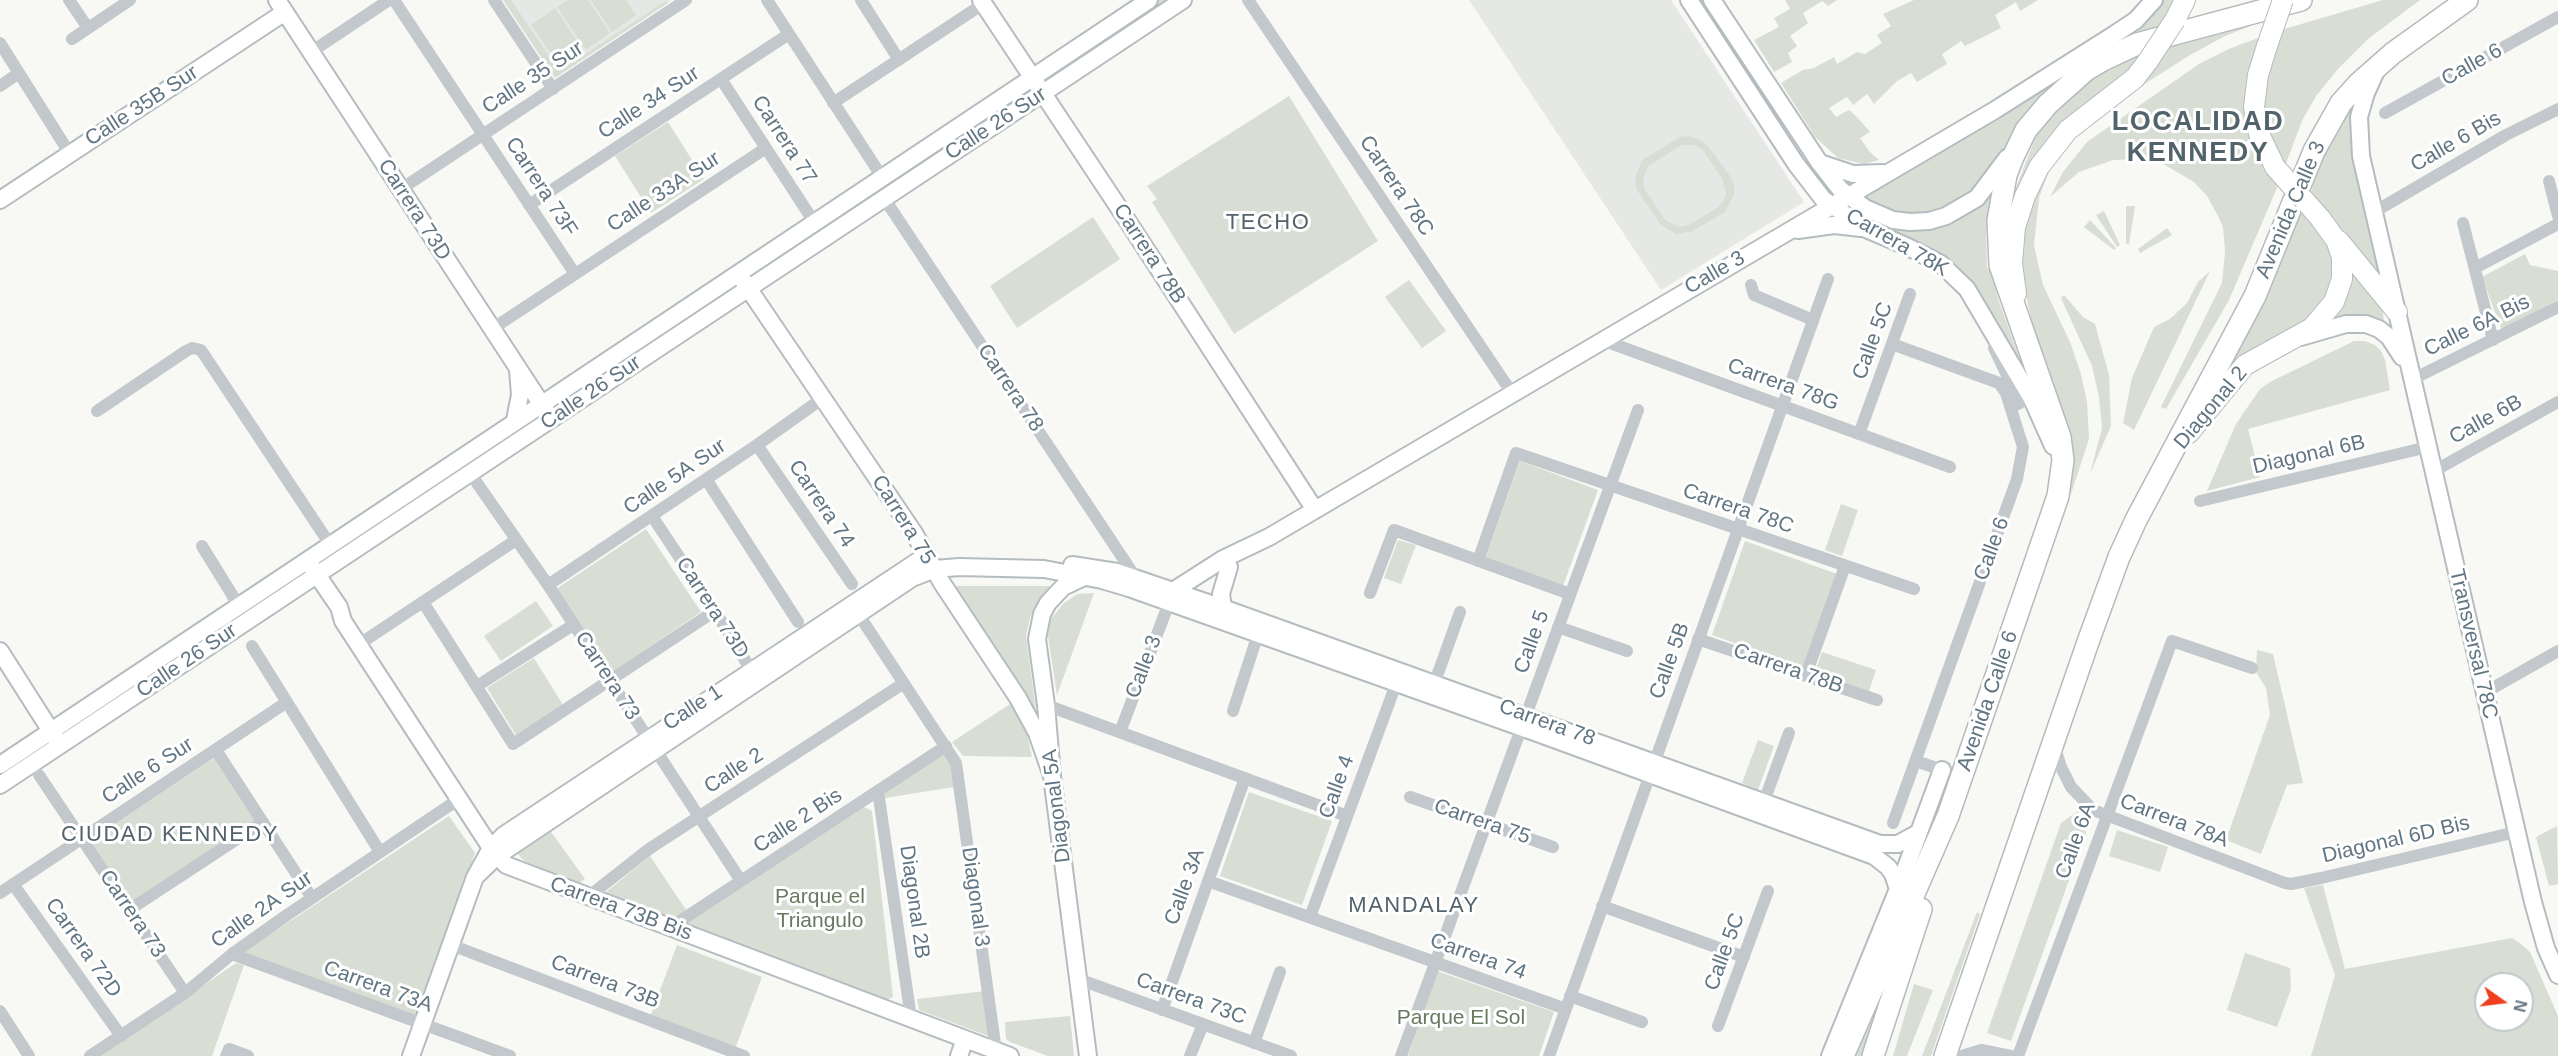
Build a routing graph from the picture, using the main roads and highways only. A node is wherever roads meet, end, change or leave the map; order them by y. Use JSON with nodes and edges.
{"nodes":[{"id":1,"x":2185,"y":0,"type":"edge"},
{"id":2,"x":2283,"y":0,"type":"edge"},
{"id":3,"x":2301,"y":0,"type":"edge"},
{"id":4,"x":2468,"y":0,"type":"edge"},
{"id":5,"x":2325,"y":224,"type":"junction"},
{"id":6,"x":2397,"y":312,"type":"road end"},
{"id":7,"x":2025,"y":335,"type":"junction"},
{"id":8,"x":2167,"y":462,"type":"junction"},
{"id":9,"x":1948,"y":816,"type":"junction"},
{"id":10,"x":1843,"y":1056,"type":"edge"},
{"id":11,"x":1873,"y":1056,"type":"edge"},
{"id":12,"x":1945,"y":1056,"type":"edge"}],
"edges":[{"from":1,"to":7,"type":"main road","bridge":true},
{"from":2,"to":5,"type":"main road","name":"Diagonal 2","bridge":true},
{"from":3,"to":7,"type":"highway"},
{"from":4,"to":8,"type":"highway","name":"Avenida Calle 3"},
{"from":5,"to":6,"type":"main road"},
{"from":5,"to":8,"type":"main road","name":"Diagonal 2"},
{"from":7,"to":9,"type":"highway","name":"Avenida Calle 6"},
{"from":8,"to":12,"type":"highway"},
{"from":9,"to":10,"type":"highway","name":"Avenida Calle 6"},
{"from":9,"to":11,"type":"highway"}]}
